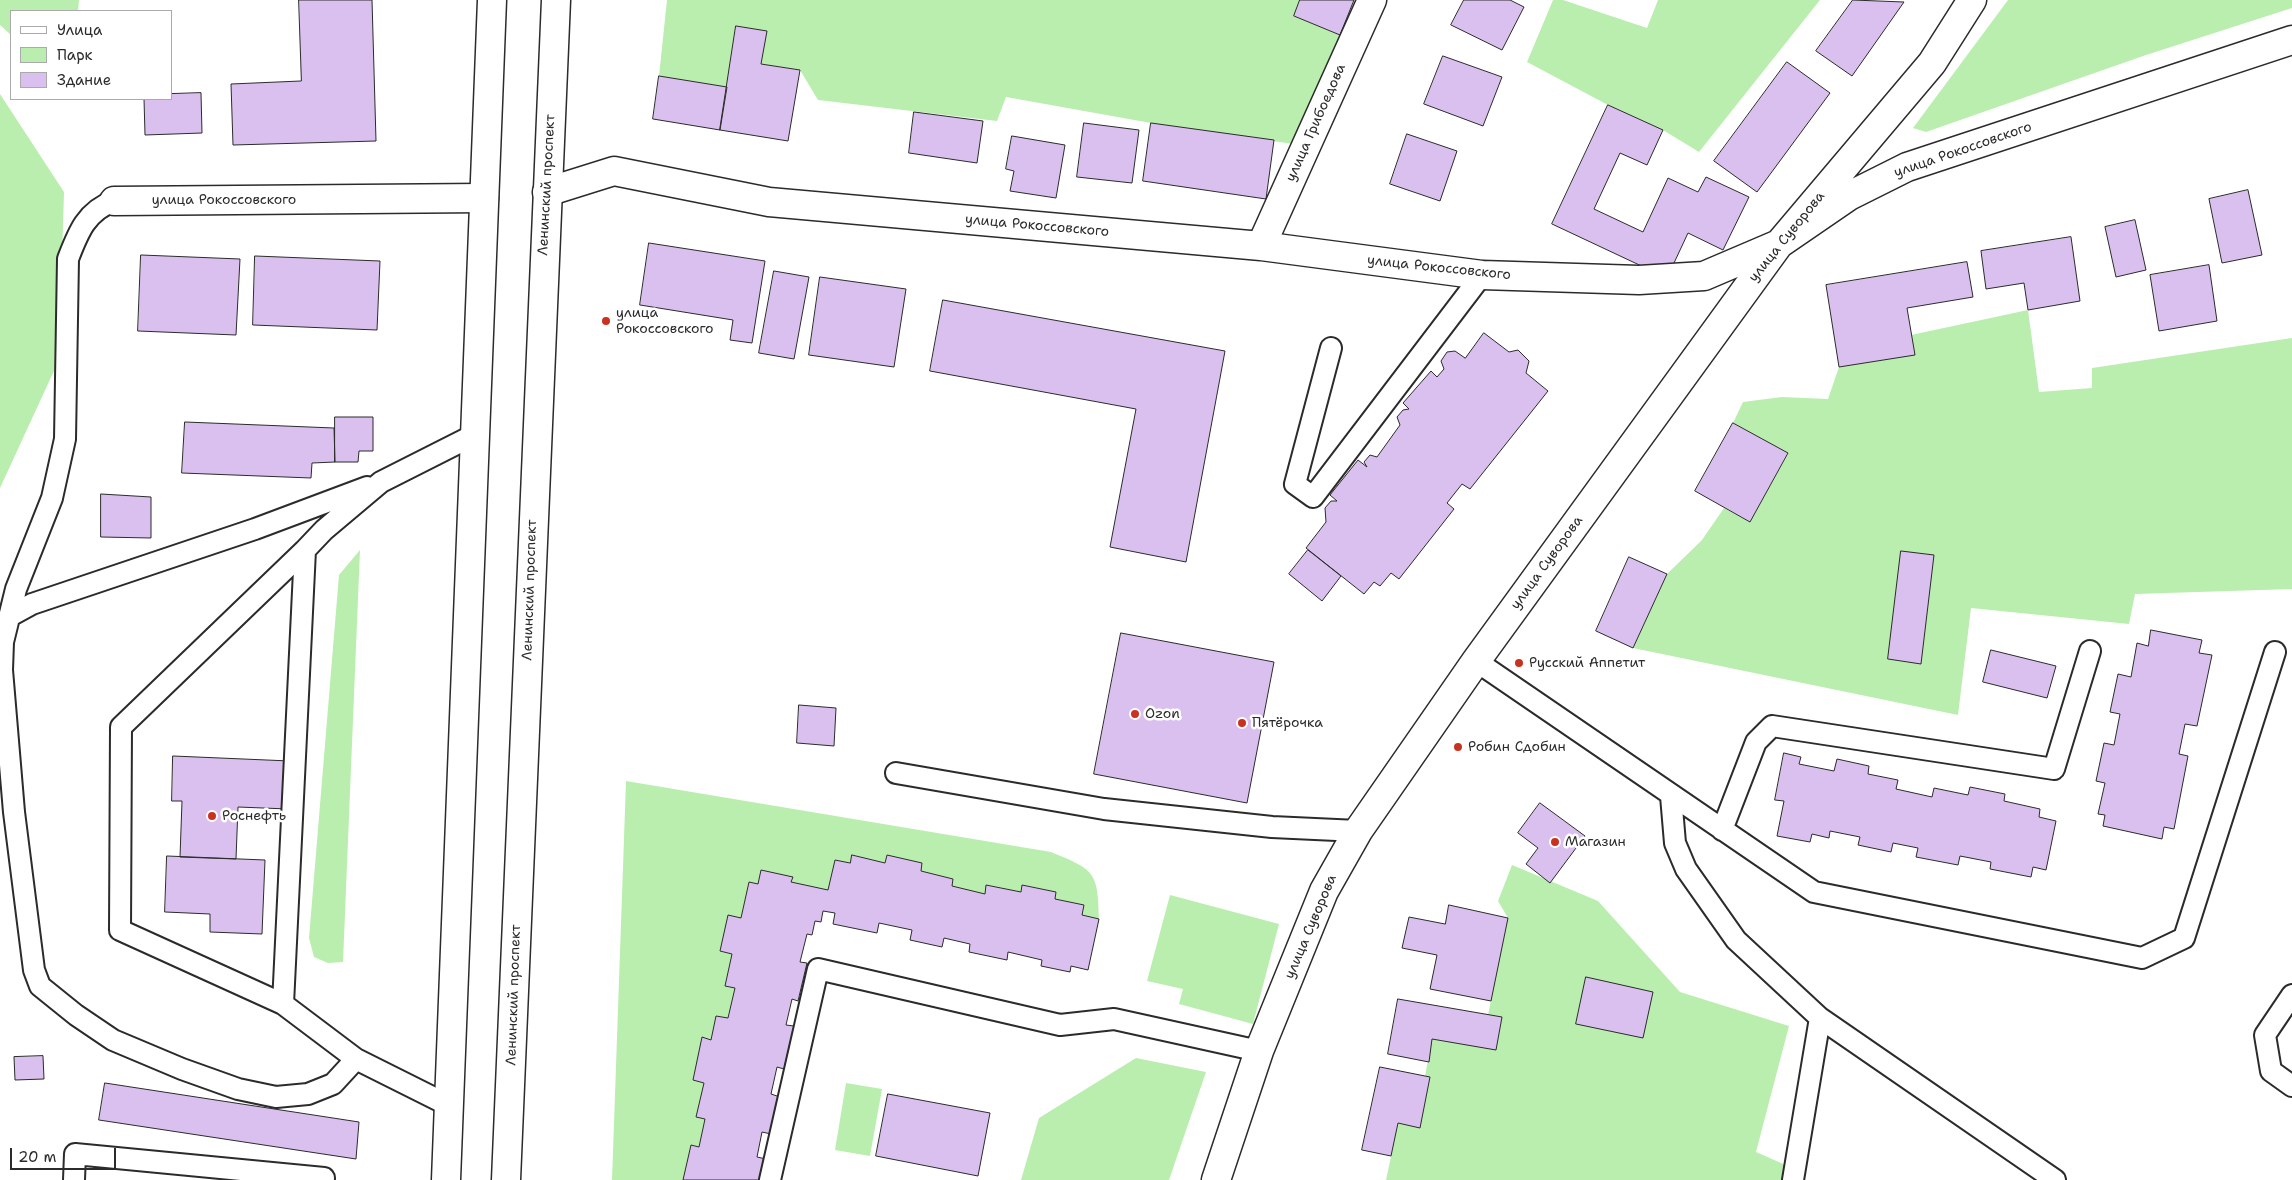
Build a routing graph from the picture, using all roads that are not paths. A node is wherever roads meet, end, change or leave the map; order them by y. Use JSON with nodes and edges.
{"nodes":[{"id":1,"x":479,"y":0,"type":"edge"},
{"id":2,"x":492,"y":0,"type":"edge"},
{"id":3,"x":556,"y":0,"type":"edge"},
{"id":4,"x":1372,"y":0,"type":"edge"},
{"id":5,"x":1972,"y":0,"type":"edge"},
{"id":6,"x":2292,"y":40,"type":"edge"},
{"id":7,"x":490,"y":46,"type":"junction"},
{"id":8,"x":547,"y":192,"type":"junction"},
{"id":9,"x":484,"y":198,"type":"junction"},
{"id":10,"x":114,"y":201,"type":"joint"},
{"id":11,"x":1779,"y":244,"type":"junction"},
{"id":12,"x":1261,"y":246,"type":"junction"},
{"id":13,"x":1482,"y":275,"type":"junction"},
{"id":14,"x":1331,"y":348,"type":"dead end"},
{"id":15,"x":476,"y":434,"type":"junction"},
{"id":16,"x":381,"y":482,"type":"junction"},
{"id":17,"x":305,"y":550,"type":"junction"},
{"id":18,"x":10,"y":616,"type":"junction"},
{"id":19,"x":2090,"y":651,"type":"dead end"},
{"id":20,"x":2276,"y":652,"type":"dead end"},
{"id":21,"x":1476,"y":661,"type":"junction"},
{"id":22,"x":896,"y":773,"type":"dead end"},
{"id":23,"x":1670,"y":796,"type":"junction"},
{"id":24,"x":1722,"y":830,"type":"junction"},
{"id":25,"x":1358,"y":831,"type":"junction"},
{"id":26,"x":2292,"y":995,"type":"edge"},
{"id":27,"x":283,"y":1004,"type":"junction"},
{"id":28,"x":1820,"y":1018,"type":"junction"},
{"id":29,"x":1260,"y":1050,"type":"junction"},
{"id":30,"x":356,"y":1059,"type":"junction"},
{"id":31,"x":2292,"y":1086,"type":"edge"},
{"id":32,"x":450,"y":1106,"type":"junction"},
{"id":33,"x":74,"y":1180,"type":"edge"},
{"id":34,"x":323,"y":1180,"type":"edge"},
{"id":35,"x":446,"y":1180,"type":"edge"},
{"id":36,"x":506,"y":1180,"type":"edge"},
{"id":37,"x":770,"y":1180,"type":"edge"},
{"id":38,"x":1216,"y":1180,"type":"edge"},
{"id":39,"x":1794,"y":1180,"type":"edge"},
{"id":40,"x":2055,"y":1180,"type":"edge"}],
"edges":[{"from":1,"to":7,"type":"street"},
{"from":2,"to":7,"type":"street"},
{"from":3,"to":8,"type":"street","name":"Ленинский проспект"},
{"from":4,"to":12,"type":"street","name":"улица Грибоедова"},
{"from":5,"to":11,"type":"street","name":"улица Суворова"},
{"from":6,"to":11,"type":"street","name":"улица Рокоссовского"},
{"from":7,"to":9,"type":"street"},
{"from":8,"to":12,"type":"street","name":"улица Рокоссовского"},
{"from":8,"to":36,"type":"street","name":"Ленинский проспект"},
{"from":9,"to":10,"type":"street","name":"улица Рокоссовского"},
{"from":9,"to":15,"type":"street"},
{"from":10,"to":18,"type":"lane"},
{"from":11,"to":13,"type":"street","name":"улица Рокоссовского"},
{"from":11,"to":21,"type":"street","name":"улица Суворова"},
{"from":12,"to":13,"type":"street","name":"улица Рокоссовского"},
{"from":13,"to":14,"type":"lane"},
{"from":15,"to":16,"type":"lane"},
{"from":15,"to":32,"type":"street"},
{"from":16,"to":17,"type":"lane"},
{"from":16,"to":18,"type":"lane"},
{"from":17,"to":27,"type":"lane"},
{"from":17,"to":27,"type":"lane"},
{"from":18,"to":30,"type":"lane"},
{"from":19,"to":24,"type":"lane"},
{"from":20,"to":24,"type":"lane"},
{"from":21,"to":23,"type":"lane"},
{"from":21,"to":25,"type":"street","name":"улица Суворова"},
{"from":22,"to":25,"type":"lane"},
{"from":23,"to":24,"type":"lane"},
{"from":23,"to":28,"type":"lane"},
{"from":25,"to":29,"type":"street","name":"улица Суворова"},
{"from":26,"to":31,"type":"lane"},
{"from":27,"to":30,"type":"lane"},
{"from":28,"to":39,"type":"lane"},
{"from":28,"to":40,"type":"lane"},
{"from":29,"to":37,"type":"lane"},
{"from":29,"to":38,"type":"street","name":"улица Суворова"},
{"from":30,"to":32,"type":"lane"},
{"from":32,"to":35,"type":"street"},
{"from":33,"to":34,"type":"lane"}]}
